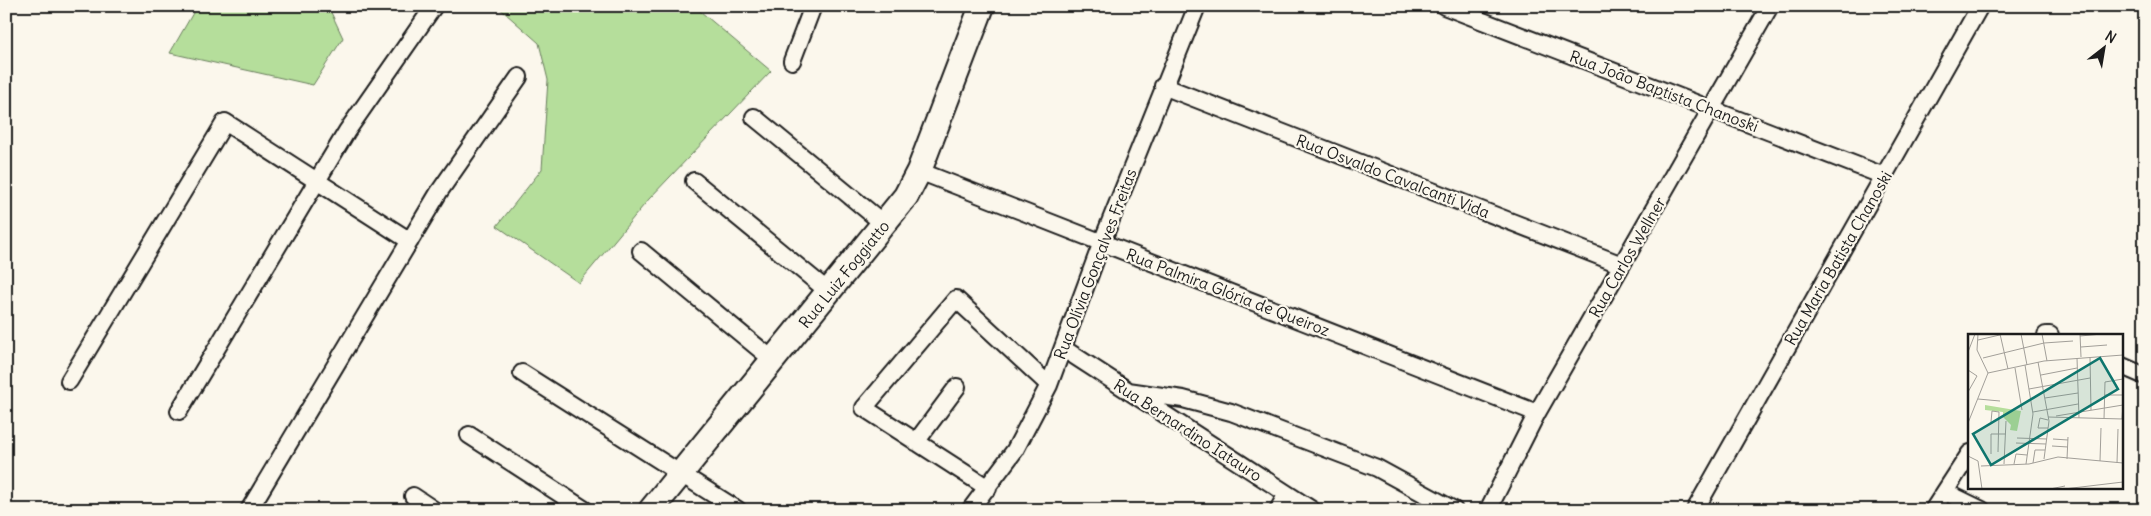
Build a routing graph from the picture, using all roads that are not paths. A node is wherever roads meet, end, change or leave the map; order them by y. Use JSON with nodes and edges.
{"nodes":[{"id":1,"x":434,"y":6,"type":"edge"},
{"id":2,"x":813,"y":6,"type":"edge"},
{"id":3,"x":982,"y":6,"type":"edge"},
{"id":4,"x":1197,"y":6,"type":"edge"},
{"id":5,"x":1444,"y":6,"type":"edge"},
{"id":6,"x":1770,"y":6,"type":"edge"},
{"id":7,"x":1980,"y":6,"type":"edge"},
{"id":8,"x":792,"y":61,"type":"dead end"},
{"id":9,"x":519,"y":77,"type":"dead end"},
{"id":10,"x":1163,"y":86,"type":"junction"},
{"id":11,"x":1711,"y":109,"type":"junction"},
{"id":12,"x":754,"y":117,"type":"dead end"},
{"id":13,"x":919,"y":170,"type":"junction"},
{"id":14,"x":1884,"y":176,"type":"junction"},
{"id":15,"x":317,"y":181,"type":"junction"},
{"id":16,"x":694,"y":181,"type":"dead end"},
{"id":17,"x":884,"y":224,"type":"junction"},
{"id":18,"x":410,"y":241,"type":"junction"},
{"id":19,"x":1102,"y":242,"type":"junction"},
{"id":20,"x":641,"y":250,"type":"dead end"},
{"id":21,"x":1622,"y":265,"type":"junction"},
{"id":22,"x":829,"y":292,"type":"junction"},
{"id":23,"x":1064,"y":349,"type":"junction"},
{"id":24,"x":773,"y":360,"type":"junction"},
{"id":25,"x":2124,"y":367,"type":"edge"},
{"id":26,"x":522,"y":372,"type":"dead end"},
{"id":27,"x":2145,"y":376,"type":"edge"},
{"id":28,"x":69,"y":381,"type":"dead end"},
{"id":29,"x":1049,"y":385,"type":"junction"},
{"id":30,"x":958,"y":387,"type":"dead end"},
{"id":31,"x":1128,"y":391,"type":"junction"},
{"id":32,"x":179,"y":411,"type":"dead end"},
{"id":33,"x":1537,"y":413,"type":"junction"},
{"id":34,"x":469,"y":435,"type":"dead end"},
{"id":35,"x":916,"y":442,"type":"junction"},
{"id":36,"x":1968,"y":456,"type":"edge"},
{"id":37,"x":681,"y":474,"type":"junction"},
{"id":38,"x":988,"y":488,"type":"junction"},
{"id":39,"x":1945,"y":492,"type":"junction"},
{"id":40,"x":1287,"y":494,"type":"junction"},
{"id":41,"x":413,"y":496,"type":"dead end"},
{"id":42,"x":249,"y":510,"type":"edge"},
{"id":43,"x":434,"y":510,"type":"edge"},
{"id":44,"x":585,"y":510,"type":"edge"},
{"id":45,"x":651,"y":510,"type":"edge"},
{"id":46,"x":738,"y":510,"type":"edge"},
{"id":47,"x":970,"y":510,"type":"edge"},
{"id":48,"x":1278,"y":510,"type":"edge"},
{"id":49,"x":1312,"y":510,"type":"edge"},
{"id":50,"x":1454,"y":510,"type":"edge"},
{"id":51,"x":1488,"y":510,"type":"edge"},
{"id":52,"x":1695,"y":510,"type":"edge"},
{"id":53,"x":1934,"y":510,"type":"edge"},
{"id":54,"x":1982,"y":510,"type":"edge"}],
"edges":[{"from":1,"to":15,"type":"street"},
{"from":2,"to":8,"type":"street"},
{"from":3,"to":13,"type":"street","name":"Rua Luiz Foggiatto"},
{"from":4,"to":10,"type":"street","name":"Rua Olívia Gonçalves Freitas"},
{"from":5,"to":11,"type":"street","name":"Rua João Baptista Chanoski"},
{"from":6,"to":11,"type":"street","name":"Rua Carlos Wellner"},
{"from":7,"to":14,"type":"street","name":"Rua Maria Batista Chanoski"},
{"from":9,"to":18,"type":"street"},
{"from":10,"to":19,"type":"street","name":"Rua Olívia Gonçalves Freitas"},
{"from":10,"to":21,"type":"street","name":"Rua Osvaldo Cavalcanti Vida"},
{"from":11,"to":14,"type":"street","name":"Rua João Baptista Chanoski"},
{"from":11,"to":21,"type":"street","name":"Rua Carlos Wellner"},
{"from":12,"to":17,"type":"street"},
{"from":13,"to":17,"type":"street","name":"Rua Luiz Foggiatto"},
{"from":13,"to":19,"type":"street","name":"Rua Palmira Glória de Queiroz"},
{"from":14,"to":52,"type":"street","name":"Rua Maria Batista Chanoski"},
{"from":15,"to":18,"type":"street"},
{"from":15,"to":28,"type":"street"},
{"from":15,"to":32,"type":"street"},
{"from":16,"to":22,"type":"street"},
{"from":17,"to":22,"type":"street","name":"Rua Luiz Foggiatto"},
{"from":18,"to":42,"type":"street"},
{"from":19,"to":23,"type":"street","name":"Rua Olívia Gonçalves Freitas"},
{"from":19,"to":33,"type":"street","name":"Rua Palmira Glória de Queiroz"},
{"from":20,"to":24,"type":"street"},
{"from":21,"to":33,"type":"street","name":"Rua Carlos Wellner"},
{"from":22,"to":24,"type":"street","name":"Rua Luiz Foggiatto"},
{"from":23,"to":29,"type":"street","name":"Rua Olívia Gonçalves Freitas"},
{"from":23,"to":31,"type":"street","name":"Rua Bernardino Iatauro"},
{"from":24,"to":37,"type":"street","name":"Rua Luiz Foggiatto"},
{"from":25,"to":27,"type":"street"},
{"from":26,"to":37,"type":"street"},
{"from":29,"to":35,"type":"street"},
{"from":29,"to":38,"type":"street","name":"Rua Olívia Gonçalves Freitas"},
{"from":30,"to":35,"type":"street"},
{"from":31,"to":40,"type":"street","name":"Rua Bernardino Iatauro"},
{"from":31,"to":50,"type":"street"},
{"from":33,"to":51,"type":"street","name":"Rua Carlos Wellner"},
{"from":34,"to":44,"type":"street"},
{"from":35,"to":38,"type":"street"},
{"from":36,"to":39,"type":"street"},
{"from":37,"to":45,"type":"street","name":"Rua Luiz Foggiatto"},
{"from":37,"to":46,"type":"street"},
{"from":38,"to":47,"type":"street","name":"Rua Olívia Gonçalves Freitas"},
{"from":39,"to":53,"type":"street"},
{"from":39,"to":54,"type":"street"},
{"from":40,"to":48,"type":"street"},
{"from":40,"to":49,"type":"street","name":"Rua Bernardino Iatauro"},
{"from":41,"to":43,"type":"street"}]}
